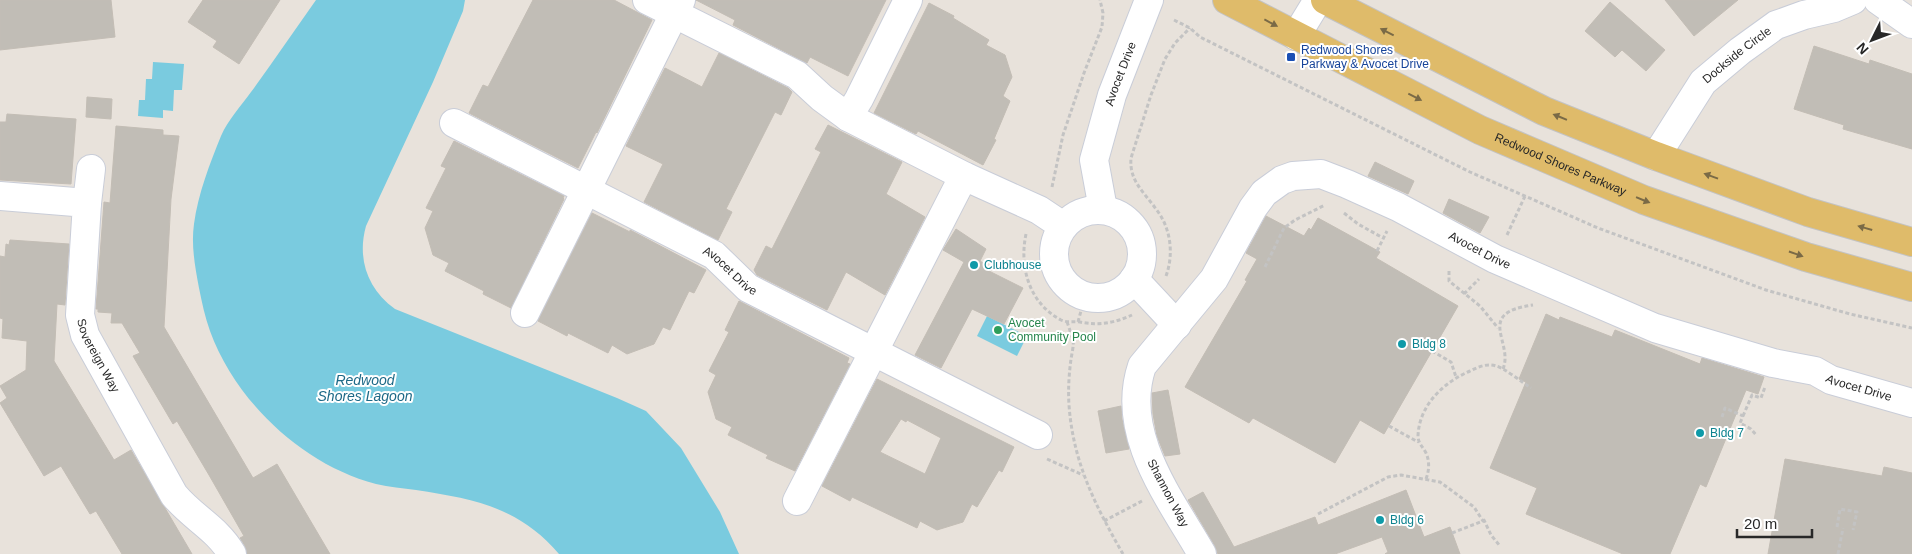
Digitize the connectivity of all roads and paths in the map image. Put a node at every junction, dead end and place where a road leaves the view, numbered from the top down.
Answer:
1 (646, 0) edge
2 (908, 0) edge
3 (1100, 0) edge
4 (1149, 0) edge
5 (1227, 0) edge
6 (1318, 0) edge
7 (1325, 0) edge
8 (1853, 0) edge
9 (1878, 0) edge
10 (678, 7) edge
11 (1174, 20) dead end
12 (1912, 24) edge
13 (1190, 28) junction
14 (1296, 36) junction
15 (848, 117) junction
16 (454, 122) dead end
17 (1656, 156) junction
18 (91, 169) dead end
19 (966, 177) junction
20 (1052, 188) dead end
21 (587, 189) junction
22 (0, 196) edge
23 (1524, 196) junction
24 (87, 203) junction
25 (1328, 205) dead end
26 (1103, 209) junction
27 (1341, 211) dead end
28 (1062, 226) junction
29 (1028, 229) dead end
30 (1383, 238) dead end
31 (1504, 241) dead end
32 (1912, 242) edge
33 (1264, 267) dead end
34 (1449, 271) dead end
35 (1484, 276) dead end
36 (1134, 279) junction
37 (1163, 283) dead end
38 (1912, 287) edge
39 (1464, 294) junction
40 (1085, 296) junction
41 (1538, 305) dead end
42 (525, 313) dead end
43 (1135, 313) dead end
44 (1067, 322) junction
45 (1078, 322) junction
46 (1177, 325) junction
47 (1499, 328) junction
48 (1912, 328) edge
49 (873, 351) junction
50 (1432, 351) dead end
51 (1773, 363) junction
52 (1503, 369) junction
53 (1456, 377) junction
54 (1531, 388) dead end
55 (1912, 403) edge
56 (1743, 416) junction
57 (1722, 417) dead end
58 (1389, 426) dead end
59 (1757, 436) dead end
60 (1419, 442) junction
61 (1039, 445) joint
62 (1083, 475) junction
63 (1426, 479) junction
64 (796, 501) dead end
65 (1144, 501) dead end
66 (1318, 514) dead end
67 (1104, 521) junction
68 (1483, 521) junction
69 (1837, 527) dead end
70 (1843, 528) dead end
71 (1853, 530) dead end
72 (1452, 533) dead end
73 (1500, 546) dead end
74 (232, 554) edge
75 (1123, 554) edge
76 (1202, 554) edge
77 (1838, 554) edge

1 - 10 street
2 - 15 street
3 - 20 path
4 - 26 street, Avocet Drive
5 -> 14 main road, Redwood Shores Parkway
6 - 14 street
17 -> 7 main road
8 - 17 street, Dockside Circle
9 - 12 street
10 - 15 street
10 - 21 street
11 - 13 path
13 - 23 path
13 - 37 path
14 -> 38 main road, Redwood Shores Parkway
15 - 19 street
16 - 21 street, Avocet Drive
32 -> 17 main road
18 - 24 street, Sovereign Way
19 - 28 street
19 - 49 street
21 - 42 street
21 - 49 street, Avocet Drive
22 - 24 street
23 - 31 path
23 - 48 path
24 - 74 street, Sovereign Way
25 - 33 path
26 - 28 street
26 - 36 street
27 - 30 path
28 - 40 street
29 - 44 path
34 - 39 path
35 - 39 path
36 - 40 street
36 - 46 street
39 - 47 path
40 - 45 path
41 - 47 path
43 - 45 path
44 - 45 path
44 - 62 path
46 - 51 street, Avocet Drive
46 - 76 street, Shannon Way
47 - 52 path
49 - 61 street, Avocet Drive
49 - 64 street
50 - 53 path
51 - 55 street, Avocet Drive
51 - 56 path
52 - 53 path
52 - 54 path
53 - 60 path
56 - 57 path
56 - 59 path
58 - 60 path
60 - 63 path
61 - 62 path
62 - 67 path
63 - 66 path
63 - 68 path
65 - 67 path
67 - 75 path
68 - 72 path
68 - 73 path
69 - 71 path
70 - 77 path

